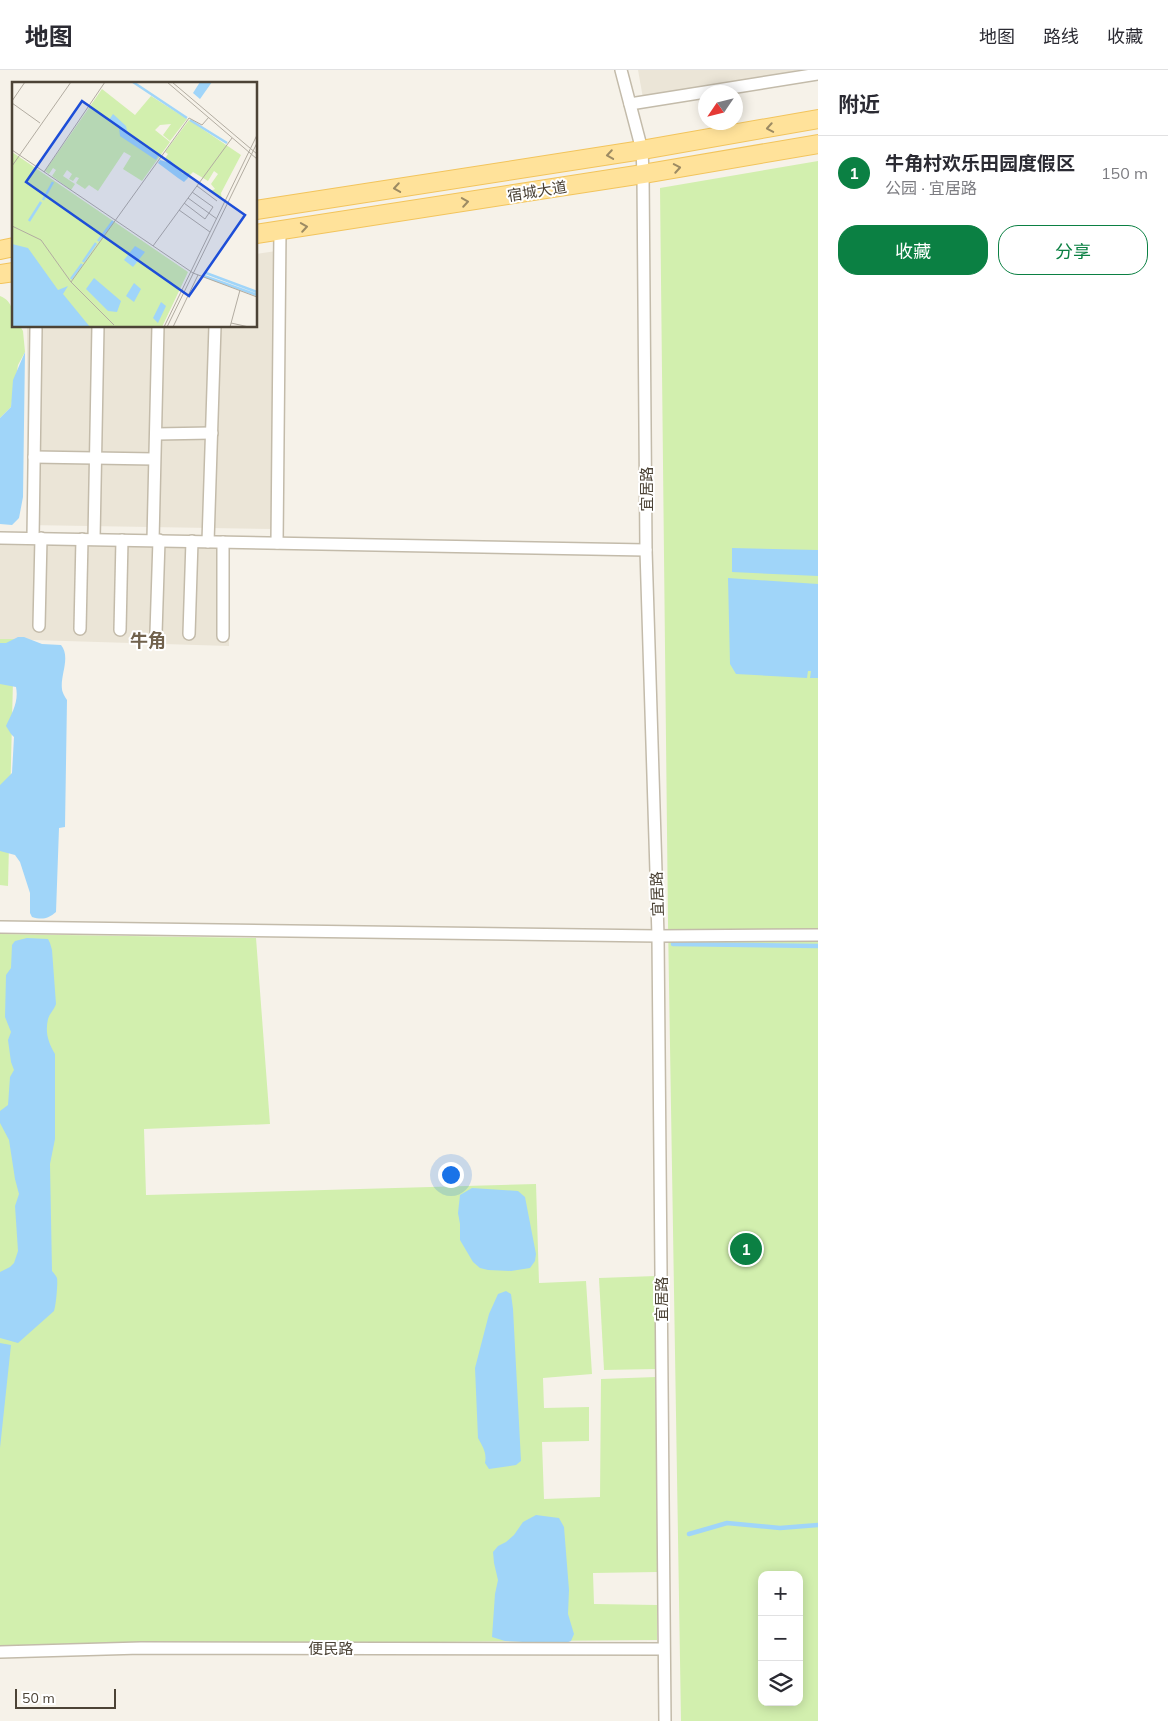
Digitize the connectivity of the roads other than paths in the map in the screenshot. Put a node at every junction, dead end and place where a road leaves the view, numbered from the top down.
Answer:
1 (622, 70) edge
2 (818, 74) edge
3 (630, 104) junction
4 (818, 119) edge
5 (818, 144) edge
6 (642, 150) junction
7 (643, 174) junction
8 (258, 210) edge
9 (280, 230) junction
10 (258, 234) edge
11 (98, 328) edge
12 (158, 328) edge
13 (215, 328) edge
14 (36, 329) dead end
15 (212, 433) junction
16 (156, 434) junction
17 (34, 457) junction
18 (95, 458) junction
19 (154, 459) junction
20 (0, 538) edge
21 (37, 538) junction
22 (88, 539) junction
23 (122, 540) junction
24 (156, 540) junction
25 (192, 541) junction
26 (208, 542) junction
27 (223, 542) junction
28 (278, 543) junction
29 (646, 550) junction
30 (39, 626) dead end
31 (80, 629) dead end
32 (120, 630) dead end
33 (156, 633) dead end
34 (189, 634) dead end
35 (223, 636) dead end
36 (0, 927) edge
37 (818, 935) edge
38 (658, 936) junction
39 (663, 1649) junction
40 (0, 1652) edge
41 (664, 1721) edge

1 - 3 street, 宜居路
2 - 3 street
3 - 6 street, 宜居路
4 -> 6 main road, 宿城大道
7 -> 5 main road, 宿城大道
6 - 7 street, 宜居路
6 -> 8 main road, 宿城大道
9 -> 7 main road, 宿城大道
7 - 29 street, 宜居路
9 - 10 main road, 宿城大道
9 - 28 street
11 - 18 street
12 - 16 street
13 - 15 street
14 - 17 street
15 - 16 street
15 - 26 street
16 - 19 street
17 - 18 street
17 - 21 street
18 - 19 street
18 - 22 street
19 - 24 street
20 - 21 street
21 - 22 street
21 - 30 street
22 - 23 street
22 - 31 street
23 - 24 street
23 - 32 street
24 - 25 street
24 - 33 street
25 - 26 street
25 - 34 street
26 - 27 street
27 - 28 street
27 - 35 street
28 - 29 street
29 - 38 street, 宜居路
36 - 38 street
37 - 38 street
38 - 39 street, 宜居路
39 - 40 street, 便民路
39 - 41 street, 宜居路

